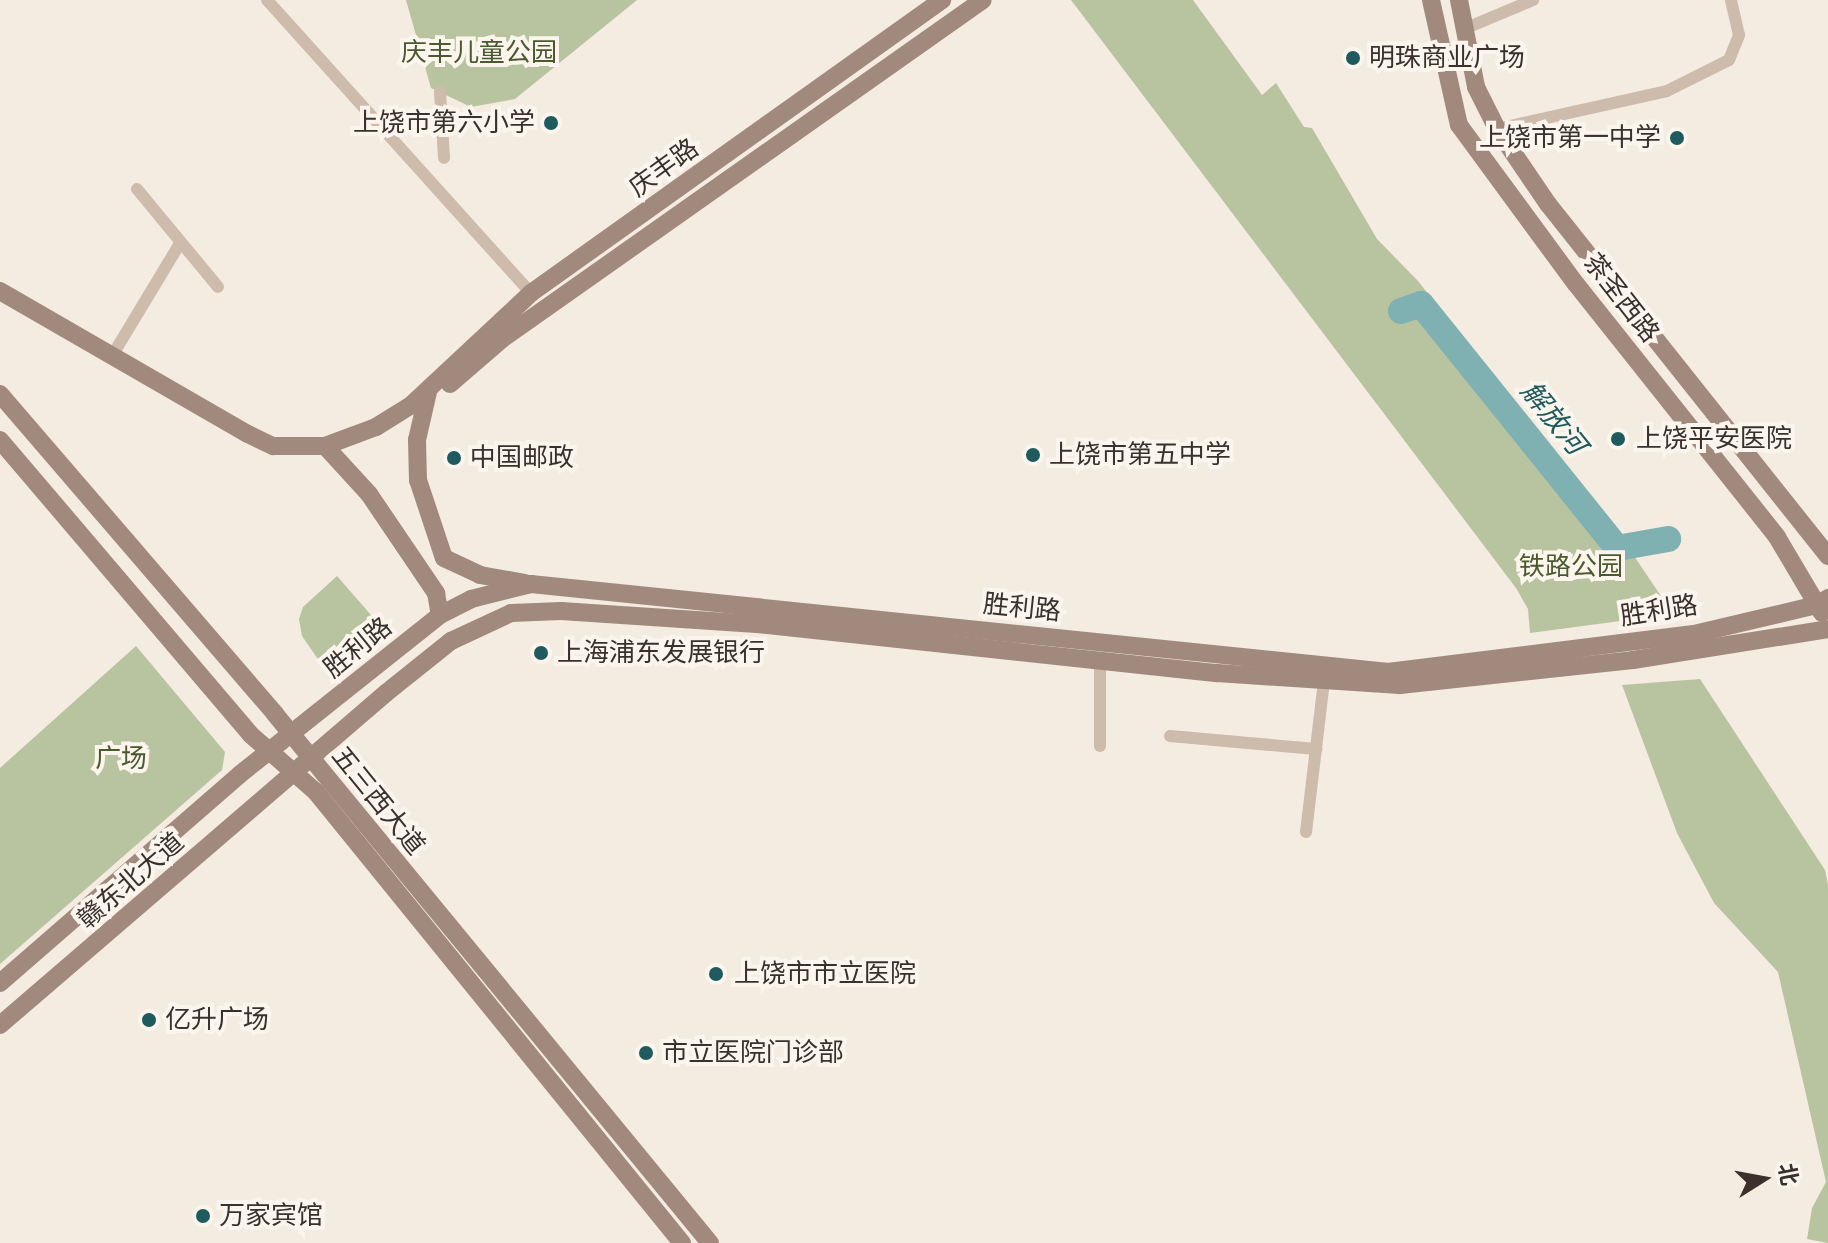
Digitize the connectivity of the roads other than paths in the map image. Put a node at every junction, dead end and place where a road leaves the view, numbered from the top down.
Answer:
1 (267, 0) edge
2 (942, 0) edge
3 (983, 0) edge
4 (1431, 0) edge
5 (1459, 0) edge
6 (1533, 0) edge
7 (1731, 0) edge
8 (1464, 29) junction
9 (440, 92) dead end
10 (1497, 129) junction
11 (444, 158) dead end
12 (137, 189) dead end
13 (179, 245) junction
14 (218, 287) dead end
15 (0, 291) edge
16 (531, 293) junction
17 (112, 356) junction
18 (0, 394) edge
19 (427, 397) junction
20 (0, 440) edge
21 (325, 446) junction
22 (1828, 556) edge
23 (531, 584) junction
24 (1822, 602) edge
25 (440, 615) junction
26 (1828, 622) edge
27 (1828, 629) edge
28 (1100, 660) junction
29 (1324, 681) junction
30 (291, 734) junction
31 (1170, 736) dead end
32 (1100, 746) dead end
33 (1316, 749) junction
34 (270, 751) junction
35 (310, 758) junction
36 (293, 773) junction
37 (1306, 832) dead end
38 (0, 983) edge
39 (0, 1025) edge
40 (682, 1243) edge
41 (710, 1243) edge

1 - 16 street
2 - 16 main road, 庆丰路
3 - 19 main road
4 - 24 main road, 茶圣西路
5 - 8 main road, 茶圣西路
6 - 8 street
7 - 10 street
8 - 10 main road, 茶圣西路
9 - 11 street
10 - 22 main road, 茶圣西路
12 - 13 street
13 - 14 street
13 - 17 street
15 - 17 main road
16 - 19 main road, 庆丰路
17 - 21 main road
18 - 30 main road, 五三西大道
19 - 21 main road
19 - 23 main road
20 - 34 main road, 五三西大道
21 - 25 main road
23 - 24 main road, 胜利路
23 - 25 main road, 胜利路
24 - 26 main road, 茶圣西路
25 - 30 main road, 胜利路
27 - 29 main road, 胜利路
28 - 29 main road, 胜利路
28 - 32 street
28 - 35 main road, 胜利路
29 - 33 street
30 - 34 main road, 胜利路
30 - 35 main road, 五三西大道
31 - 33 street
33 - 37 street
34 - 36 main road, 五三西大道
34 - 38 main road, 胜利路
35 - 36 main road, 胜利路
35 - 41 main road, 五三西大道
36 - 39 main road, 赣东北大道
36 - 40 main road, 五三西大道

